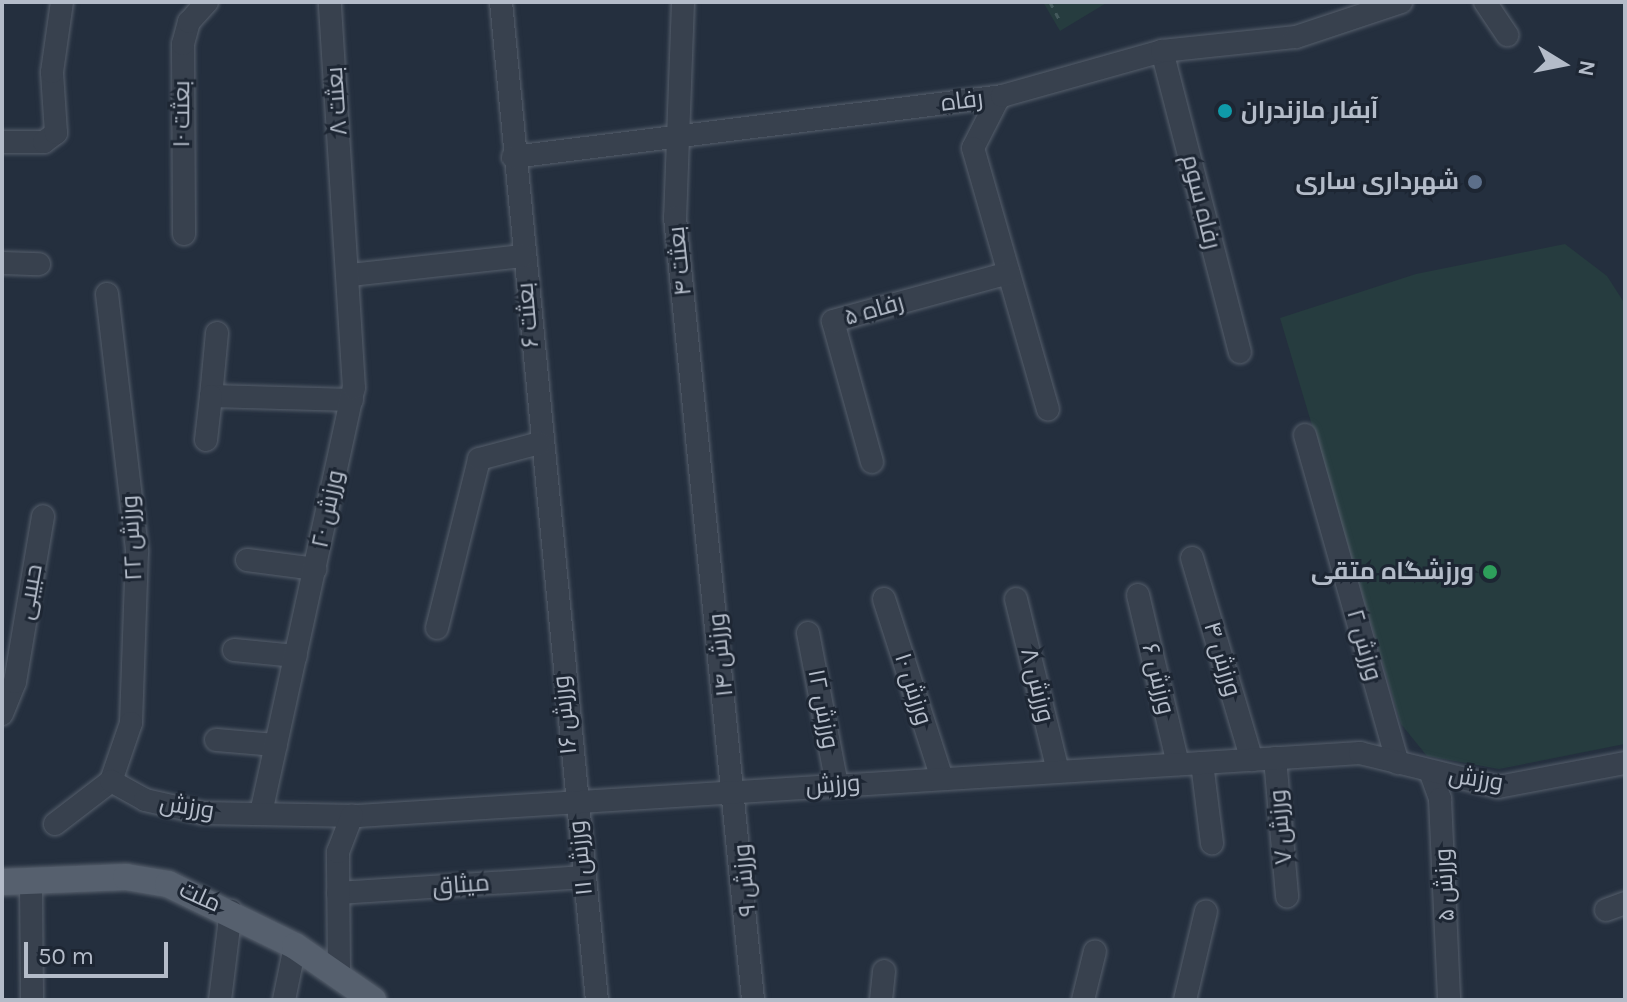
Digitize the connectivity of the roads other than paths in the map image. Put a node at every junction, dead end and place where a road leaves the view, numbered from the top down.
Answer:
1 (62, 2) edge
2 (207, 2) edge
3 (330, 2) edge
4 (501, 2) edge
5 (683, 2) edge
6 (1401, 2) edge
7 (1485, 2) edge
8 (1507, 35) dead end
9 (1162, 51) junction
10 (999, 97) junction
11 (674, 137) junction
12 (2, 142) edge
13 (513, 157) junction
14 (345, 200) joint
15 (184, 234) dead end
16 (523, 256) junction
17 (2, 263) edge
18 (39, 264) dead end
19 (1009, 273) junction
20 (350, 275) junction
21 (107, 294) dead end
22 (217, 333) dead end
23 (1240, 352) dead end
24 (211, 396) junction
25 (352, 400) junction
26 (1048, 409) dead end
27 (1305, 435) dead end
28 (206, 440) dead end
29 (540, 443) junction
30 (872, 462) dead end
31 (43, 516) dead end
32 (707, 518) joint
33 (1192, 558) dead end
34 (247, 560) dead end
35 (315, 569) junction
36 (1138, 595) dead end
37 (884, 599) dead end
38 (1016, 599) dead end
39 (437, 628) dead end
40 (556, 628) joint
41 (808, 633) dead end
42 (234, 650) dead end
43 (296, 656) junction
44 (8, 681) edge
45 (2, 714) edge
46 (216, 740) dead end
47 (276, 745) junction
48 (1275, 758) junction
49 (1252, 760) junction
50 (1202, 763) junction
51 (1398, 763) junction
52 (1625, 763) edge
53 (1178, 764) junction
54 (1058, 771) junction
55 (1430, 771) junction
56 (942, 779) junction
57 (111, 781) junction
58 (837, 785) junction
59 (737, 791) junction
60 (575, 801) junction
61 (261, 813) junction
62 (352, 816) junction
63 (55, 824) dead end
64 (1212, 843) dead end
65 (584, 877) junction
66 (2, 882) edge
67 (31, 883) junction
68 (338, 893) junction
69 (1287, 896) dead end
70 (231, 911) junction
71 (1206, 911) dead end
72 (295, 946) junction
73 (1095, 951) dead end
74 (884, 971) dead end
75 (339, 974) junction
76 (32, 1000) edge
77 (220, 1000) edge
78 (284, 1000) edge
79 (373, 1000) edge
80 (597, 1000) edge
81 (753, 1000) edge
82 (881, 1000) edge
83 (1083, 1000) edge
84 (1185, 1000) edge
85 (1449, 1000) edge

1 - 12 street
2 - 15 street, بعثت ۱۰
3 - 14 street, بعثت ٨
4 - 13 street, بعثت ۶
5 - 11 street, بعثت ۴
6 - 9 street, رفاه
7 - 8 street
9 - 10 street, رفاه
9 - 23 street, رفاه سوم
10 - 11 street, رفاه
10 - 19 street
11 - 13 street, رفاه
11 - 32 street, بعثت ۴
13 - 16 street, بعثت ۶
14 - 20 street, ورزش ۲۰
16 - 20 street
16 - 29 street, بعثت ۶
17 - 18 street
19 - 26 street
19 - 30 street, رفاه ۵
20 - 25 street, ورزش ۲۰
21 - 57 street, ورزش ۲۲
22 - 24 street
24 - 25 street
24 - 28 street
25 - 35 street, ورزش ۲۰
27 - 51 street, ورزش ۲
29 - 39 street
29 - 40 street, بعثت ۶
31 - 44 street, حبیبی
32 - 59 street, ورزش ۱۴
33 - 49 street, ورزش ۴
34 - 35 street
35 - 43 street, ورزش ۲۰
36 - 53 street, ورزش ۶
37 - 56 street, ورزش ۱۰
38 - 54 street, ورزش ۸
40 - 60 street, ورزش ۱۶
41 - 58 street, ورزش ۱۲
42 - 43 street
43 - 47 street, ورزش ۲۰
44 - 45 street, حبیبی
46 - 47 street
47 - 61 street, ورزش ۲۰
48 - 49 street, ورزش
48 - 51 street, ورزش
48 - 69 street, ورزش ۷
49 - 50 street, ورزش
50 - 53 street, ورزش
50 - 64 street
51 - 55 street, ورزش
52 - 55 street, ورزش
53 - 54 street, ورزش
54 - 56 street, ورزش
55 - 85 street, ورزش ۵
56 - 58 street, ورزش
57 - 61 street, ورزش
57 - 63 street
58 - 59 street, ورزش
59 - 60 street, ورزش
59 - 81 street, ورزش ۹
60 - 62 street, ورزش
60 - 65 street, ورزش ۱۱
61 - 62 street, ورزش
62 - 68 street
65 - 68 street, میثاق
65 - 80 street, ورزش ۱۱
66 - 67 main road, ملت
67 - 70 main road, ملت
67 - 76 street
68 - 75 street
70 - 72 main road, ملت
70 - 77 street
71 - 84 street
72 - 75 main road, ملت
72 - 78 street
73 - 83 street
74 - 82 street
75 - 79 main road, ملت

